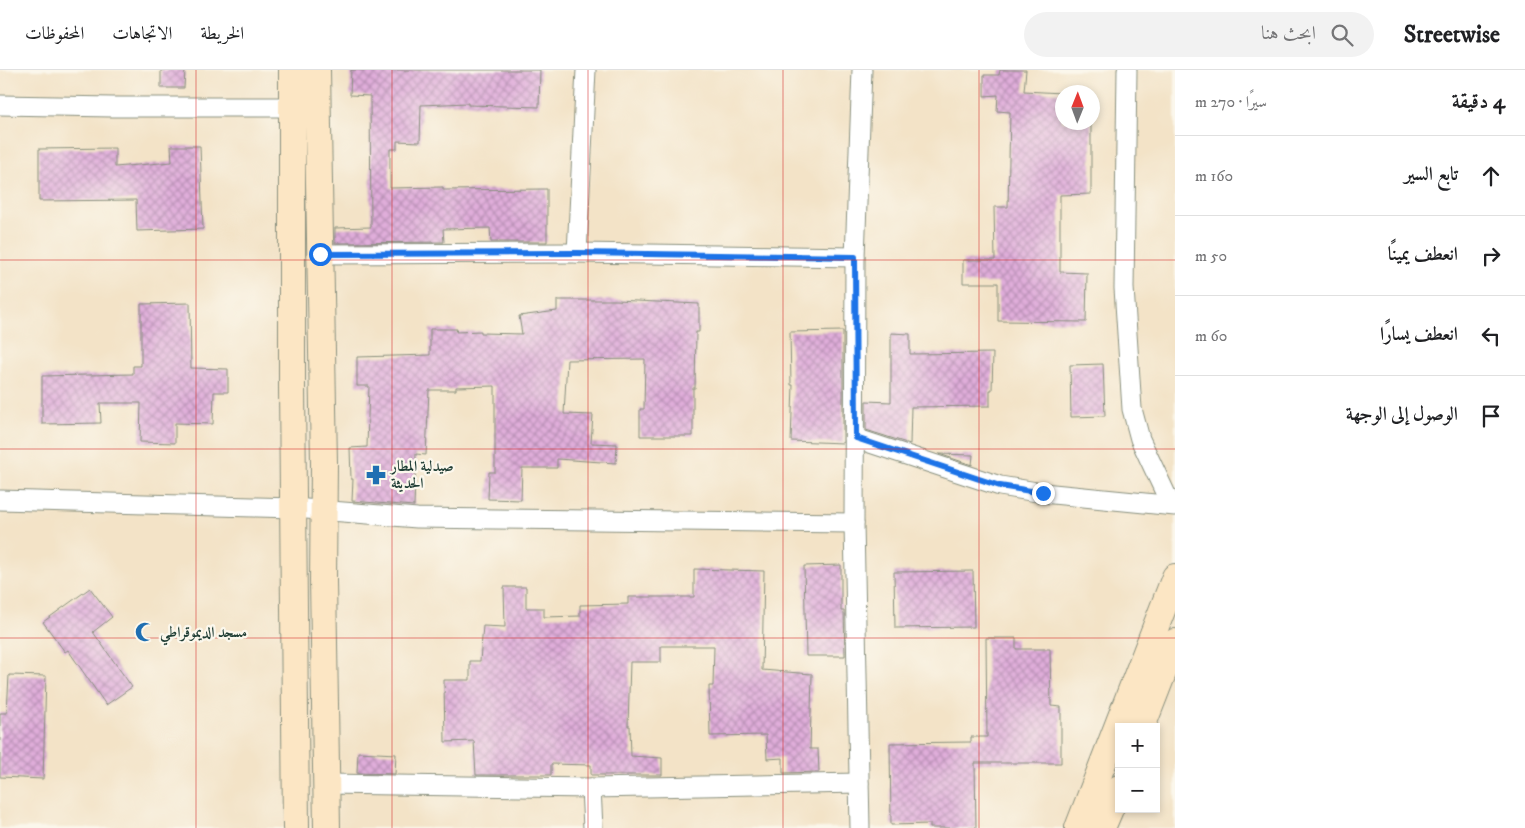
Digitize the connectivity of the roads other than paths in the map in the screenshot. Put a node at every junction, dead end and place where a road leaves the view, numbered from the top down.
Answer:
1 (292, 70) edge
2 (317, 70) edge
3 (586, 70) edge
4 (862, 70) edge
5 (1127, 70) edge
6 (0, 105) edge
7 (294, 107) junction
8 (577, 253) junction
9 (320, 254) junction
10 (855, 257) junction
11 (856, 438) junction
12 (0, 500) edge
13 (1173, 506) edge
14 (294, 508) junction
15 (324, 511) junction
16 (854, 523) junction
17 (1175, 577) edge
18 (1175, 642) edge
19 (1144, 723) edge
20 (859, 783) junction
21 (326, 784) junction
22 (591, 788) junction
23 (1115, 797) edge
24 (296, 828) edge
25 (327, 828) edge
26 (593, 828) edge
27 (860, 828) edge
28 (1078, 828) edge
29 (1102, 828) edge

1 - 7 main road
2 - 9 main road
3 - 8 street
4 - 10 street
5 - 13 street
6 - 7 street
7 - 14 main road
8 - 9 street
8 - 10 street
9 - 15 main road
10 - 11 street
11 - 13 street
11 - 16 street
12 - 14 street
14 - 15 street
14 - 24 main road
15 - 16 street
15 - 21 main road
16 - 20 street
17 - 28 main road
18 - 19 main road
20 - 22 street
20 - 27 street
21 - 22 street
21 - 25 main road
22 - 26 street
23 - 29 main road

